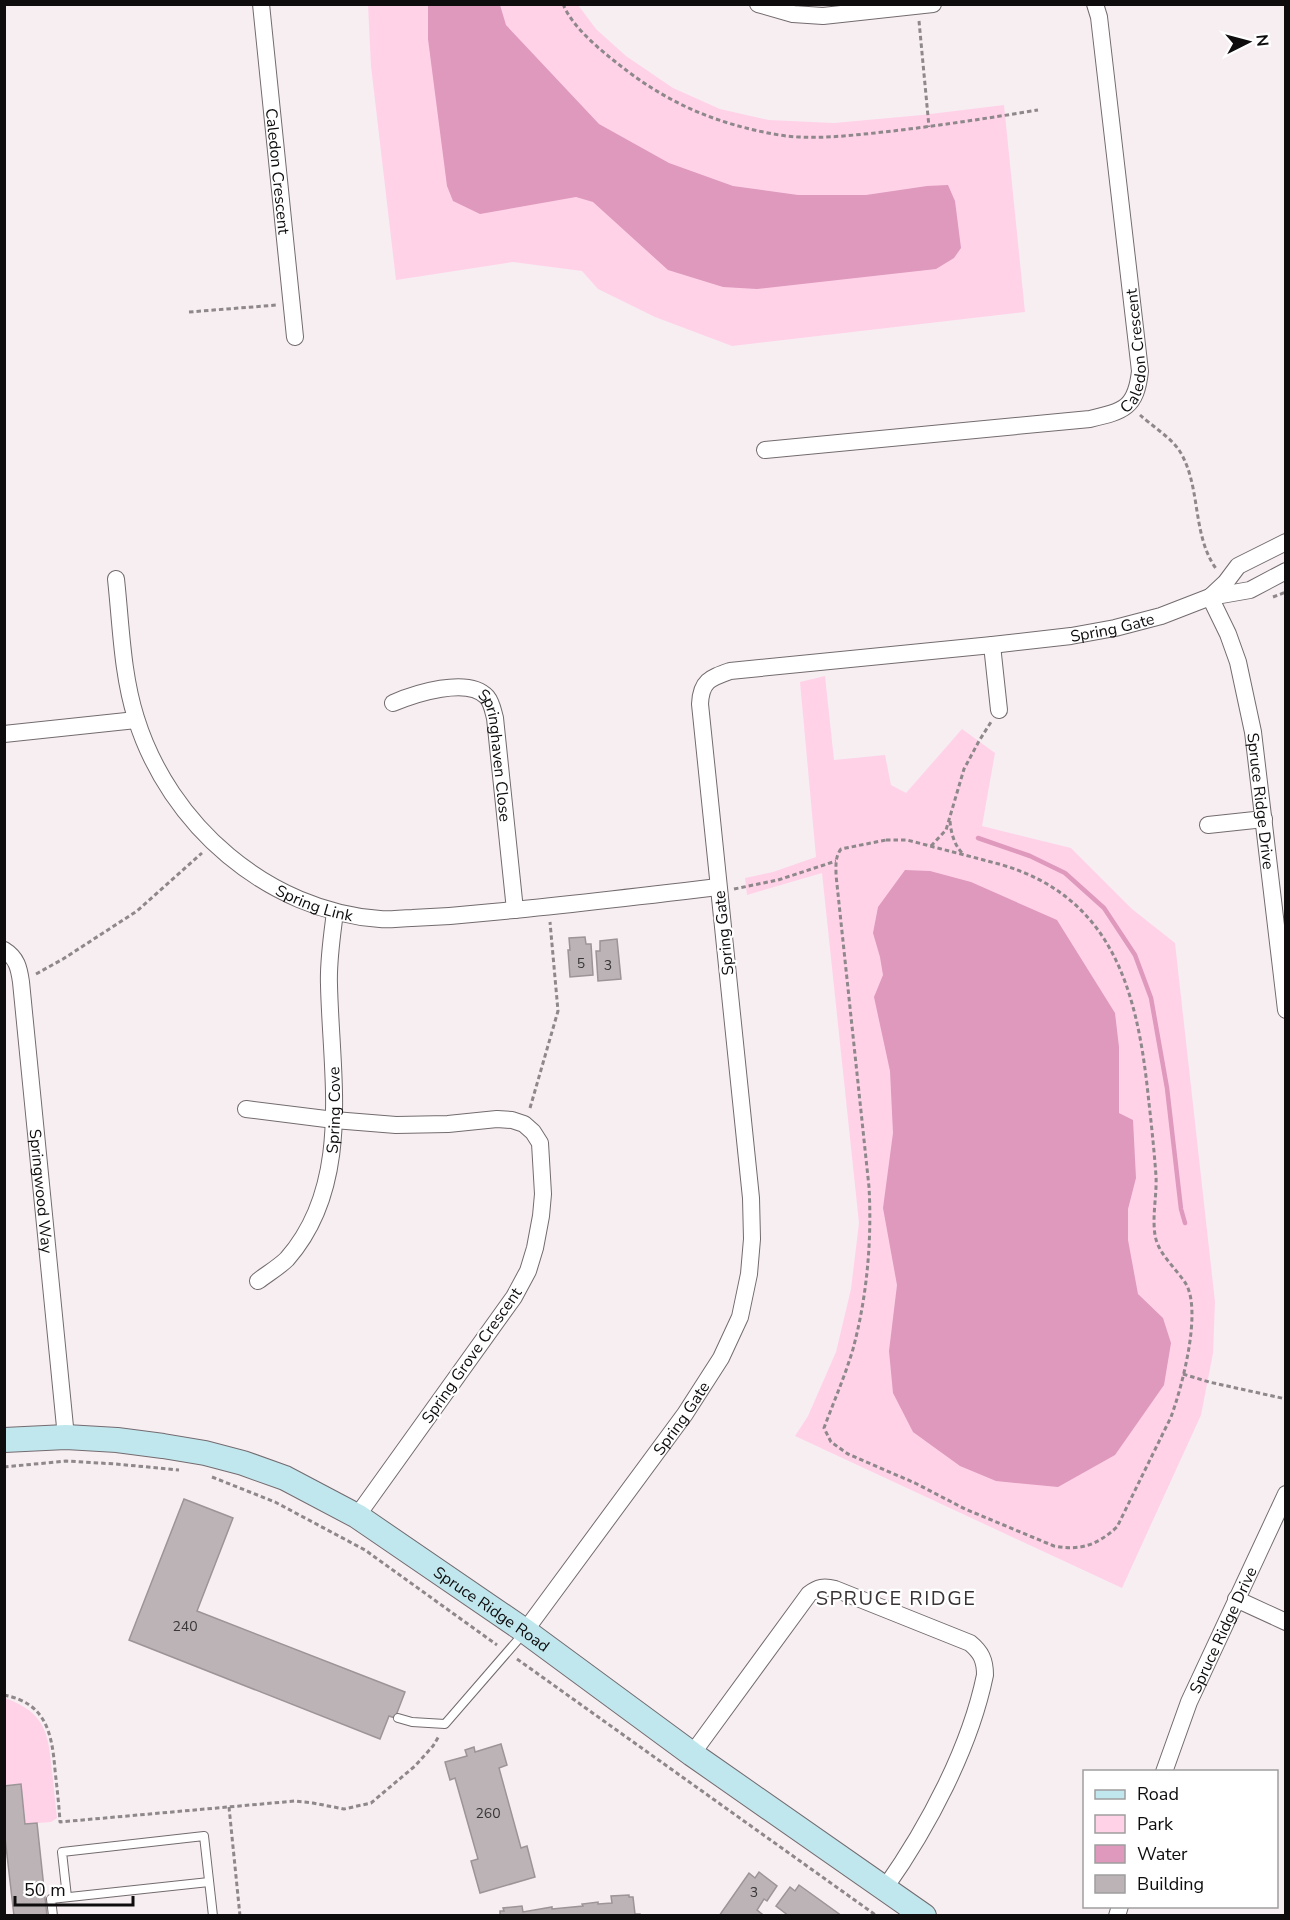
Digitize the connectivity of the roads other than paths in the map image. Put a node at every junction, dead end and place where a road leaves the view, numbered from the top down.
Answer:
1 (261, 4) edge
2 (758, 4) edge
3 (1095, 4) edge
4 (925, 5) edge
5 (295, 337) dead end
6 (765, 450) dead end
7 (1286, 542) edge
8 (1286, 571) edge
9 (116, 579) dead end
10 (1210, 597) junction
11 (992, 645) junction
12 (393, 703) dead end
13 (999, 710) road end
14 (136, 720) junction
15 (4, 734) edge
16 (1264, 819) junction
17 (1208, 825) dead end
18 (718, 887) junction
19 (515, 910) junction
20 (335, 912) junction
21 (4, 950) edge
22 (1286, 1010) edge
23 (246, 1109) dead end
24 (334, 1120) junction
25 (258, 1281) dead end
26 (66, 1437) junction
27 (4, 1440) edge
28 (1286, 1494) edge
29 (357, 1516) junction
30 (1236, 1599) junction
31 (1286, 1622) edge
32 (525, 1631) junction
33 (398, 1718) dead end
34 (692, 1754) junction
35 (1166, 1770) edge
36 (209, 1882) junction
37 (885, 1888) junction
38 (67, 1897) junction
39 (53, 1916) edge
40 (213, 1916) edge
41 (924, 1916) edge

1 - 5 street, Caledon Crescent
2 - 4 street
3 - 6 street, Caledon Crescent
7 - 10 street, Spring Gate
8 - 10 street, Spring Gate
9 - 14 street, Spring Link
10 - 11 street, Spring Gate
10 - 16 street, Spruce Ridge Drive
11 - 13 street
11 - 18 street, Spring Gate
12 - 19 street, Springhaven Close
14 - 15 street
14 - 20 street, Spring Link
16 - 17 street
16 - 22 street, Spruce Ridge Drive
18 - 19 street, Spring Link
18 - 32 street, Spring Gate
19 - 20 street, Spring Link
20 - 24 street, Spring Cove
21 - 26 street, Springwood Way
23 - 24 street
24 - 25 street, Spring Cove
24 - 29 street, Spring Grove Crescent
26 - 27 street, Spruce Ridge Road
26 - 29 street, Spruce Ridge Road
28 - 30 street, Spruce Ridge Drive
29 - 32 street, Spruce Ridge Road
30 - 31 street
30 - 35 street, Spruce Ridge Drive
32 - 33 lane
32 - 34 street, Spruce Ridge Road
34 - 37 street, Spruce Ridge Road
34 - 37 street
36 - 38 lane
36 - 38 lane
36 - 40 lane
37 - 41 street, Spruce Ridge Road
38 - 39 lane

